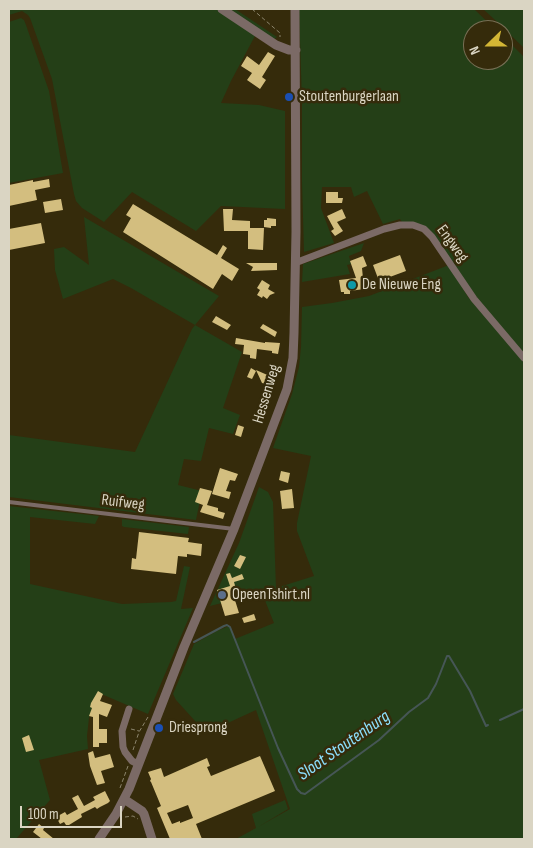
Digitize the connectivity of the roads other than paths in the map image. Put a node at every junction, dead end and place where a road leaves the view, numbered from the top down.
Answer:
1 (222, 9) edge
2 (295, 9) edge
3 (296, 50) junction
4 (295, 263) junction
5 (524, 358) edge
6 (9, 502) edge
7 (234, 530) junction
8 (129, 709) dead end
9 (134, 762) junction
10 (121, 795) junction
11 (99, 839) edge
12 (152, 839) edge

1 - 3 street
2 - 3 street, Hessenweg
3 - 4 street, Hessenweg
4 - 5 street, Engweg
4 - 7 street, Hessenweg
6 - 7 lane, Ruifweg
7 - 9 street, Hessenweg
8 - 9 street
9 - 10 street, Hessenweg
10 - 11 street, Hessenweg
10 - 12 street

